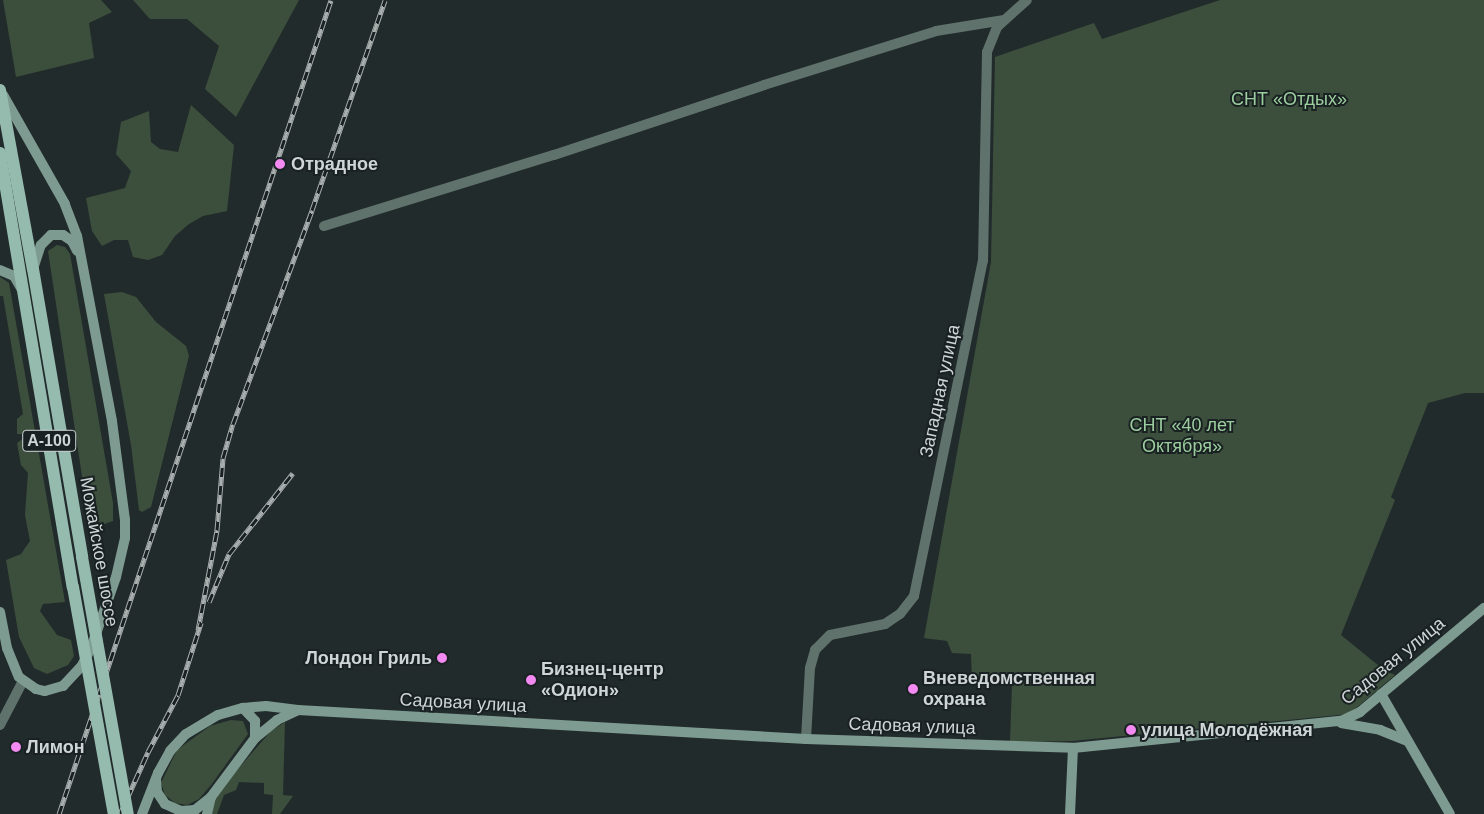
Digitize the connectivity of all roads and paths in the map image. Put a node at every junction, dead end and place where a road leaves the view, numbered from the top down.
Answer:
1 (1027, 0) edge
2 (1005, 20) junction
3 (0, 89) edge
4 (0, 153) edge
5 (324, 226) dead end
6 (82, 263) junction
7 (33, 268) junction
8 (0, 270) edge
9 (24, 295) junction
10 (1484, 608) edge
11 (0, 612) edge
12 (23, 680) junction
13 (1381, 694) junction
14 (243, 708) junction
15 (298, 710) junction
16 (1333, 722) junction
17 (0, 725) edge
18 (255, 738) junction
19 (806, 739) junction
20 (1407, 741) junction
21 (1074, 748) junction
22 (158, 773) junction
23 (211, 797) junction
24 (181, 813) edge
25 (114, 814) edge
26 (128, 814) edge
27 (142, 814) edge
28 (208, 814) edge
29 (1070, 814) edge
30 (1450, 814) edge

1 - 2 street, Западная улица
2 - 5 street
2 - 19 street, Западная улица
3 - 6 street
3 - 7 main road, Можайское шоссе / А-100
4 - 9 main road, Можайское шоссе / А-100
6 - 7 street
6 - 12 street
7 - 26 main road, Можайское шоссе / А-100, bridge
8 - 9 street
9 - 25 main road, Можайское шоссе / А-100, bridge
10 - 13 street, Садовая улица
11 - 12 street
12 - 17 street
13 - 16 street, Садовая улица
13 - 20 street
14 - 15 street, Садовая улица
14 - 18 street
14 - 22 street, Садовая улица
15 - 18 street
15 - 19 street, Садовая улица
16 - 20 street
16 - 21 street, Садовая улица
18 - 23 street
19 - 21 street, Садовая улица
20 - 30 street
21 - 29 street
22 - 24 street
22 - 27 street, Садовая улица
23 - 24 street
23 - 28 street

